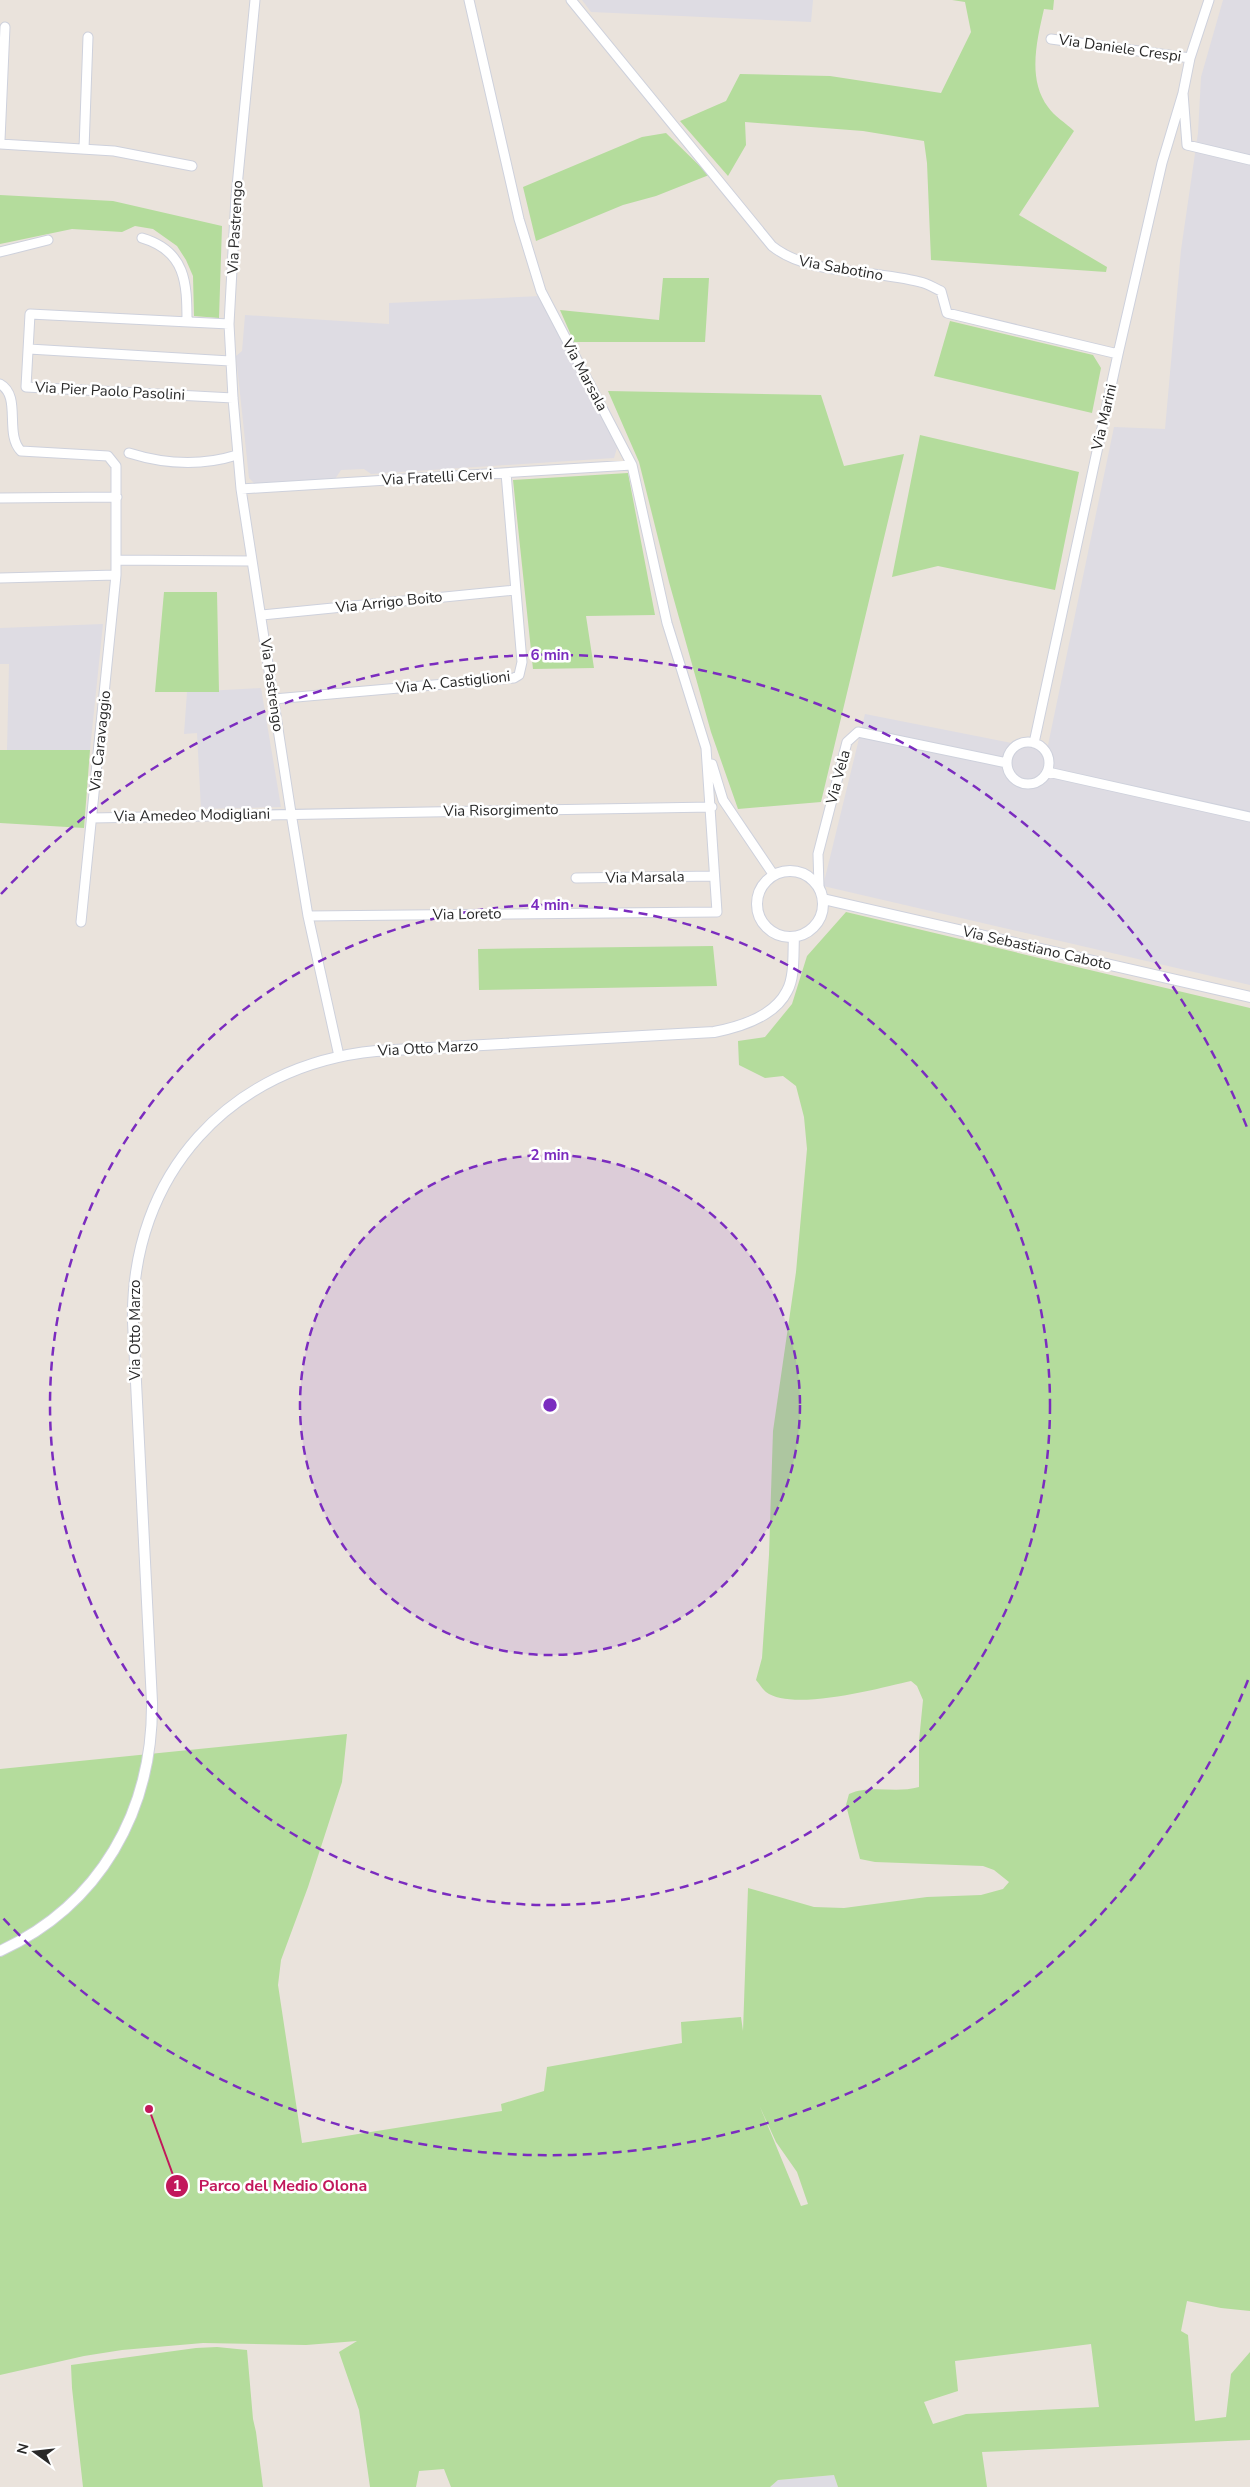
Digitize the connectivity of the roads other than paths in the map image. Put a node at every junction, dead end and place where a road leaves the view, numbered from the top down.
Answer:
1 (255, 0) edge
2 (469, 0) edge
3 (572, 0) edge
4 (1209, 0) edge
5 (5, 27) dead end
6 (88, 37) dead end
7 (1051, 39) dead end
8 (1190, 58) junction
9 (1183, 93) junction
10 (0, 140) edge
11 (0, 144) edge
12 (84, 149) junction
13 (1250, 160) edge
14 (192, 166) dead end
15 (142, 238) dead end
16 (48, 240) dead end
17 (0, 252) edge
18 (187, 322) junction
19 (229, 324) junction
20 (29, 349) junction
21 (1118, 354) junction
22 (230, 361) junction
23 (0, 384) edge
24 (232, 398) junction
25 (129, 453) dead end
26 (237, 455) junction
27 (632, 465) junction
28 (506, 473) junction
29 (241, 488) junction
30 (116, 496) junction
31 (0, 498) edge
32 (116, 560) junction
33 (252, 561) junction
34 (116, 575) junction
35 (0, 578) edge
36 (515, 590) junction
37 (262, 615) junction
38 (274, 699) junction
39 (1034, 743) junction
40 (706, 748) junction
41 (1007, 763) junction
42 (1048, 772) junction
43 (712, 807) junction
44 (291, 813) junction
45 (1250, 817) edge
46 (92, 818) junction
47 (773, 874) junction
48 (714, 876) junction
49 (576, 878) dead end
50 (819, 887) junction
51 (823, 899) junction
52 (717, 912) joint
53 (308, 916) junction
54 (81, 922) dead end
55 (794, 937) junction
56 (1250, 997) edge
57 (339, 1056) junction
58 (0, 1951) edge

1 - 19 street, Via Pastrengo
2 - 27 street, Via Marsala
3 - 21 street, Via Sabotino
4 - 8 street
5 - 10 street
6 - 12 street
7 - 8 street, Via Daniele Crespi
8 - 9 street
9 - 13 street
9 - 21 street, Via Marini
11 - 12 street
12 - 14 street
15 - 18 street
16 - 17 street
18 - 19 street, Via Pier Paolo Pasolini
18 - 20 street, Via Pier Paolo Pasolini
19 - 22 street, Via Pastrengo
20 - 22 street
20 - 24 street, Via Pier Paolo Pasolini
21 - 39 street, Via Marini
22 - 24 street, Via Pastrengo
23 - 30 street, Via Caravaggio
24 - 26 street, Via Pastrengo
25 - 26 street
26 - 29 street, Via Pastrengo
27 - 28 street, Via Fratelli Cervi
27 - 40 street, Via Marsala
28 - 29 street, Via Fratelli Cervi
28 - 36 street, Via A. Castiglioni
29 - 33 street, Via Pastrengo
30 - 31 street
30 - 32 street, Via Caravaggio
32 - 33 street
32 - 34 street, Via Caravaggio
33 - 37 street, Via Pastrengo
34 - 35 street
34 - 46 street, Via Caravaggio
36 - 37 street, Via Arrigo Boito
36 - 38 street, Via A. Castiglioni
37 - 38 street, Via Pastrengo
38 - 44 street, Via Pastrengo
39 - 41 street
39 - 42 street
40 - 43 street, Via Marsala
40 - 47 street, Via Marsala
41 - 42 street
41 - 50 street, Via Vela
42 - 45 street
43 - 44 street, Via Risorgimento
43 - 48 street, Via Marsala
44 - 46 street, Via Amedeo Modigliani
44 - 53 street, Via Pastrengo
46 - 54 street, Via Caravaggio
47 - 50 street
47 - 55 street
48 - 49 street, Via Marsala
48 - 52 street, Via Marsala
50 - 51 street
51 - 55 street
51 - 56 street, Via Sebastiano Caboto
52 - 53 street, Via Loreto
53 - 57 street, Via Pastrengo
55 - 57 street, Via Otto Marzo
57 - 58 street, Via Otto Marzo

